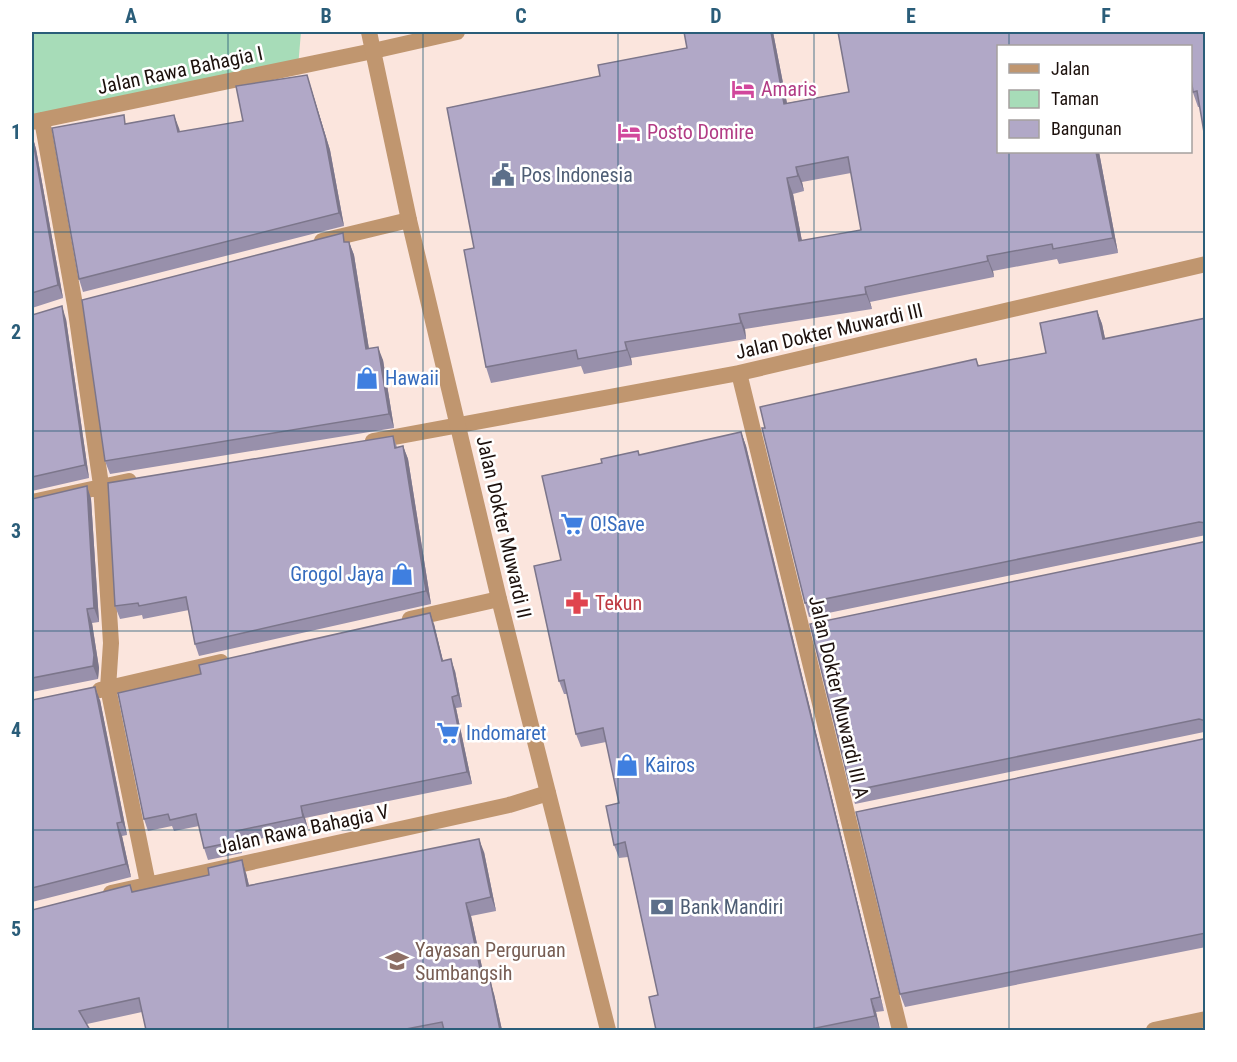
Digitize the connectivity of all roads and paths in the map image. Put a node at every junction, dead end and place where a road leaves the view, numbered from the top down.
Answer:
1 (369, 32) edge
2 (457, 32) edge
3 (373, 51) junction
4 (37, 121) edge
5 (409, 220) junction
6 (301, 247) edge
7 (1206, 264) edge
8 (739, 373) junction
9 (459, 427) junction
10 (359, 444) edge
11 (148, 478) edge
12 (101, 485) junction
13 (32, 502) edge
14 (499, 598) junction
15 (395, 622) edge
16 (234, 659) edge
17 (108, 688) junction
18 (86, 693) edge
19 (548, 793) junction
20 (869, 813) edge
21 (846, 817) junction
22 (148, 884) junction
23 (90, 898) edge
24 (1206, 1018) edge
25 (608, 1030) edge
26 (900, 1030) edge
27 (1154, 1030) edge

1 - 3 street, Jalan Dokter Muwardi II
2 - 3 street, Jalan Rawa Bahagia I
3 - 4 street, Jalan Rawa Bahagia I
3 - 5 street, Jalan Dokter Muwardi II
4 - 12 street
5 - 6 street
5 - 9 street, Jalan Dokter Muwardi II
7 - 8 street, Jalan Dokter Muwardi III
8 - 9 street, Jalan Dokter Muwardi III
8 - 21 street, Jalan Dokter Muwardi III A
9 - 10 street, Jalan Dokter Muwardi III
9 - 14 street, Jalan Dokter Muwardi II
11 - 12 street
12 - 13 street
12 - 17 street
14 - 15 street
14 - 19 street, Jalan Dokter Muwardi II
16 - 17 street
17 - 18 street
17 - 22 street
19 - 22 street, Jalan Rawa Bahagia V
19 - 25 street, Jalan Dokter Muwardi II
20 - 21 street
21 - 26 street, Jalan Dokter Muwardi III A
22 - 23 street, Jalan Rawa Bahagia V
24 - 27 street

